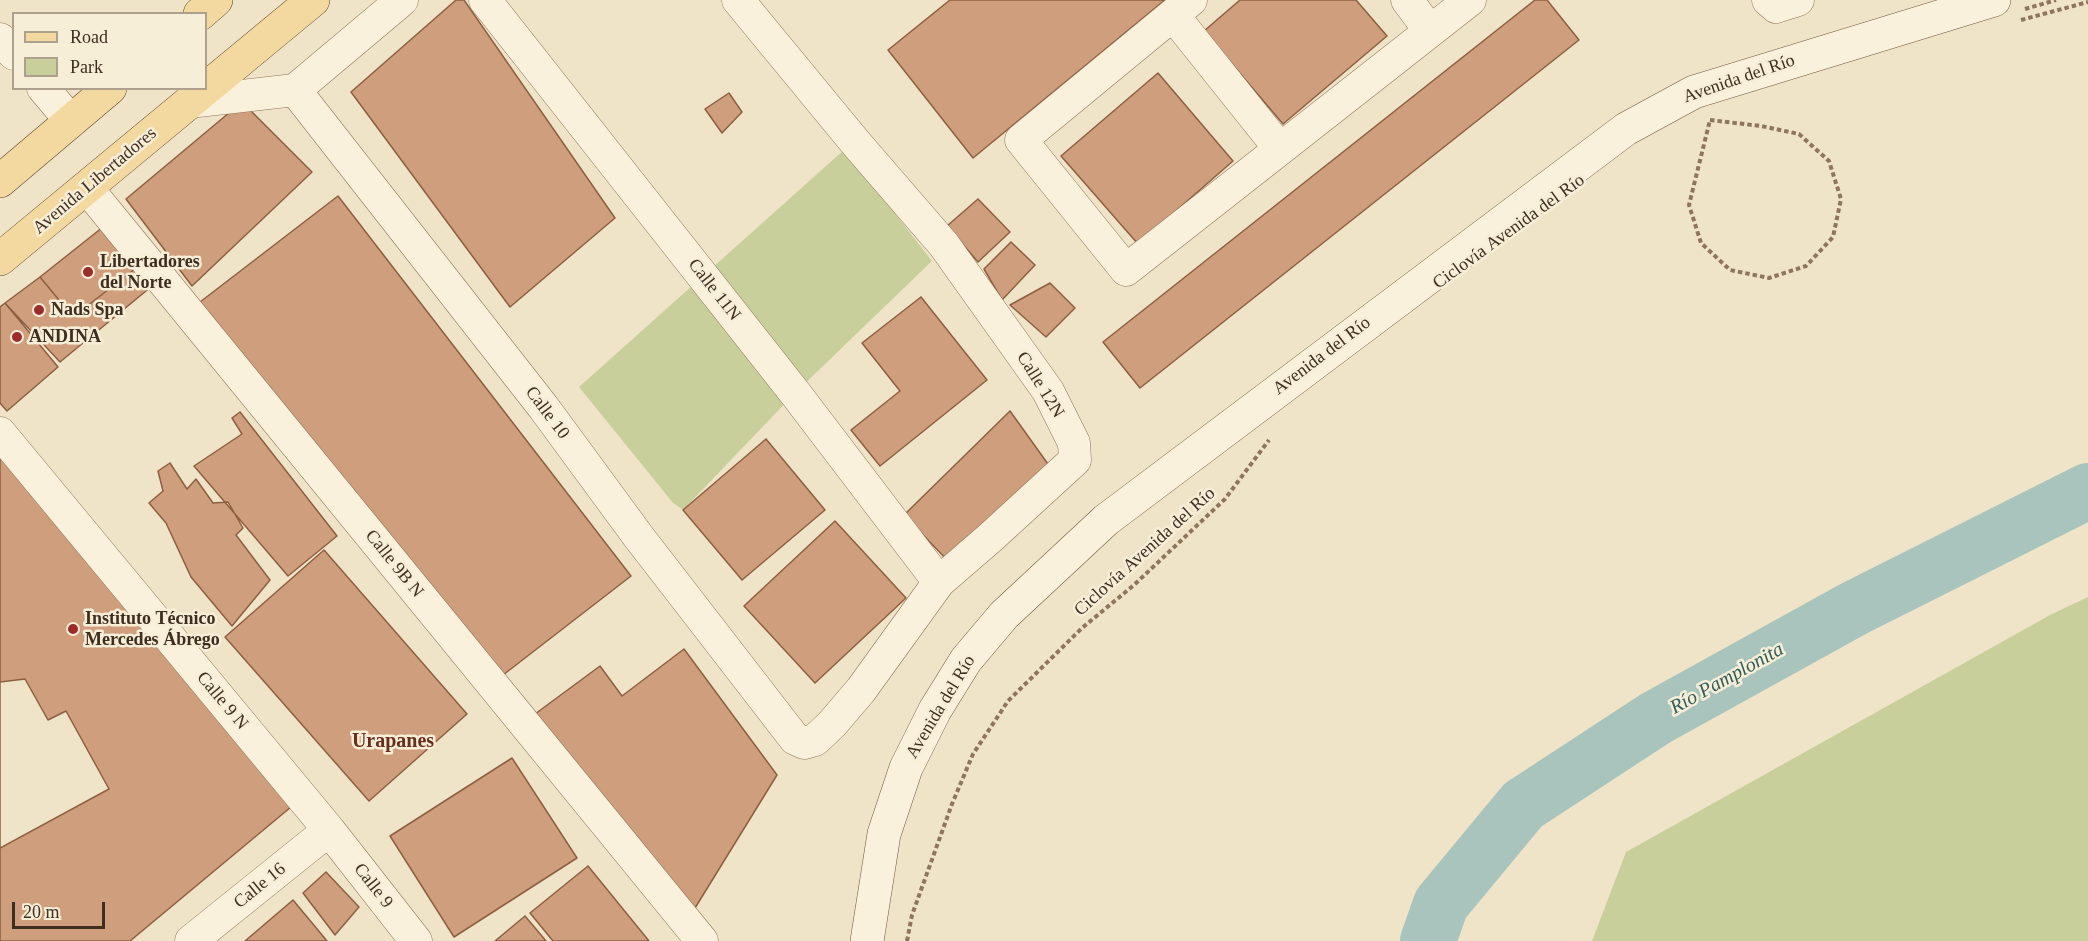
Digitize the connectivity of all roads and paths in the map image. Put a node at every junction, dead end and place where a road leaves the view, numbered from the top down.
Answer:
1 (216, 0) edge
2 (313, 0) edge
3 (402, 0) edge
4 (485, 0) edge
5 (738, 0) edge
6 (1407, 0) edge
7 (1470, 0) edge
8 (1768, 0) edge
9 (1798, 0) edge
10 (2056, 0) edge
11 (2008, 5) edge
12 (1182, 8) edge
13 (202, 12) edge
14 (1430, 31) junction
15 (0, 39) edge
16 (12, 52) edge
17 (207, 87) edge
18 (45, 90) edge
19 (108, 90) edge
20 (204, 90) edge
21 (295, 90) junction
22 (189, 102) junction
23 (1710, 120) junction
24 (71, 121) junction
25 (1700, 124) dead end
26 (1280, 149) junction
27 (0, 181) edge
28 (87, 188) junction
29 (0, 259) edge
30 (0, 433) edge
31 (1271, 437) dead end
32 (939, 582) junction
33 (795, 739) joint
34 (329, 831) junction
35 (191, 941) edge
36 (416, 941) edge
37 (702, 941) edge
38 (867, 941) edge
39 (907, 941) edge

1 - 13 main road
2 - 17 main road, Avenida Libertadores
3 - 21 street
4 - 32 street, Calle 11N
5 - 32 street, Calle 12N
6 - 14 street
7 - 14 street
8 - 9 street
10 - 11 path
11 - 38 main road, Avenida del Río
12 - 26 street
12 - 26 street
14 - 26 street
15 - 16 street
18 - 24 street
19 - 24 main road
20 - 22 main road, Avenida Libertadores
21 - 22 street
21 - 33 street, Calle 10
22 - 28 main road, Avenida Libertadores
23 - 23 path
23 - 25 path
24 - 27 main road
28 - 29 main road, Avenida Libertadores
28 - 37 street, Calle 9B N
30 - 34 street, Calle 9 N
31 - 39 path, Ciclovía Avenida del Río
32 - 33 street, Calle 12N
34 - 35 street, Calle 16
34 - 36 street, Calle 9

